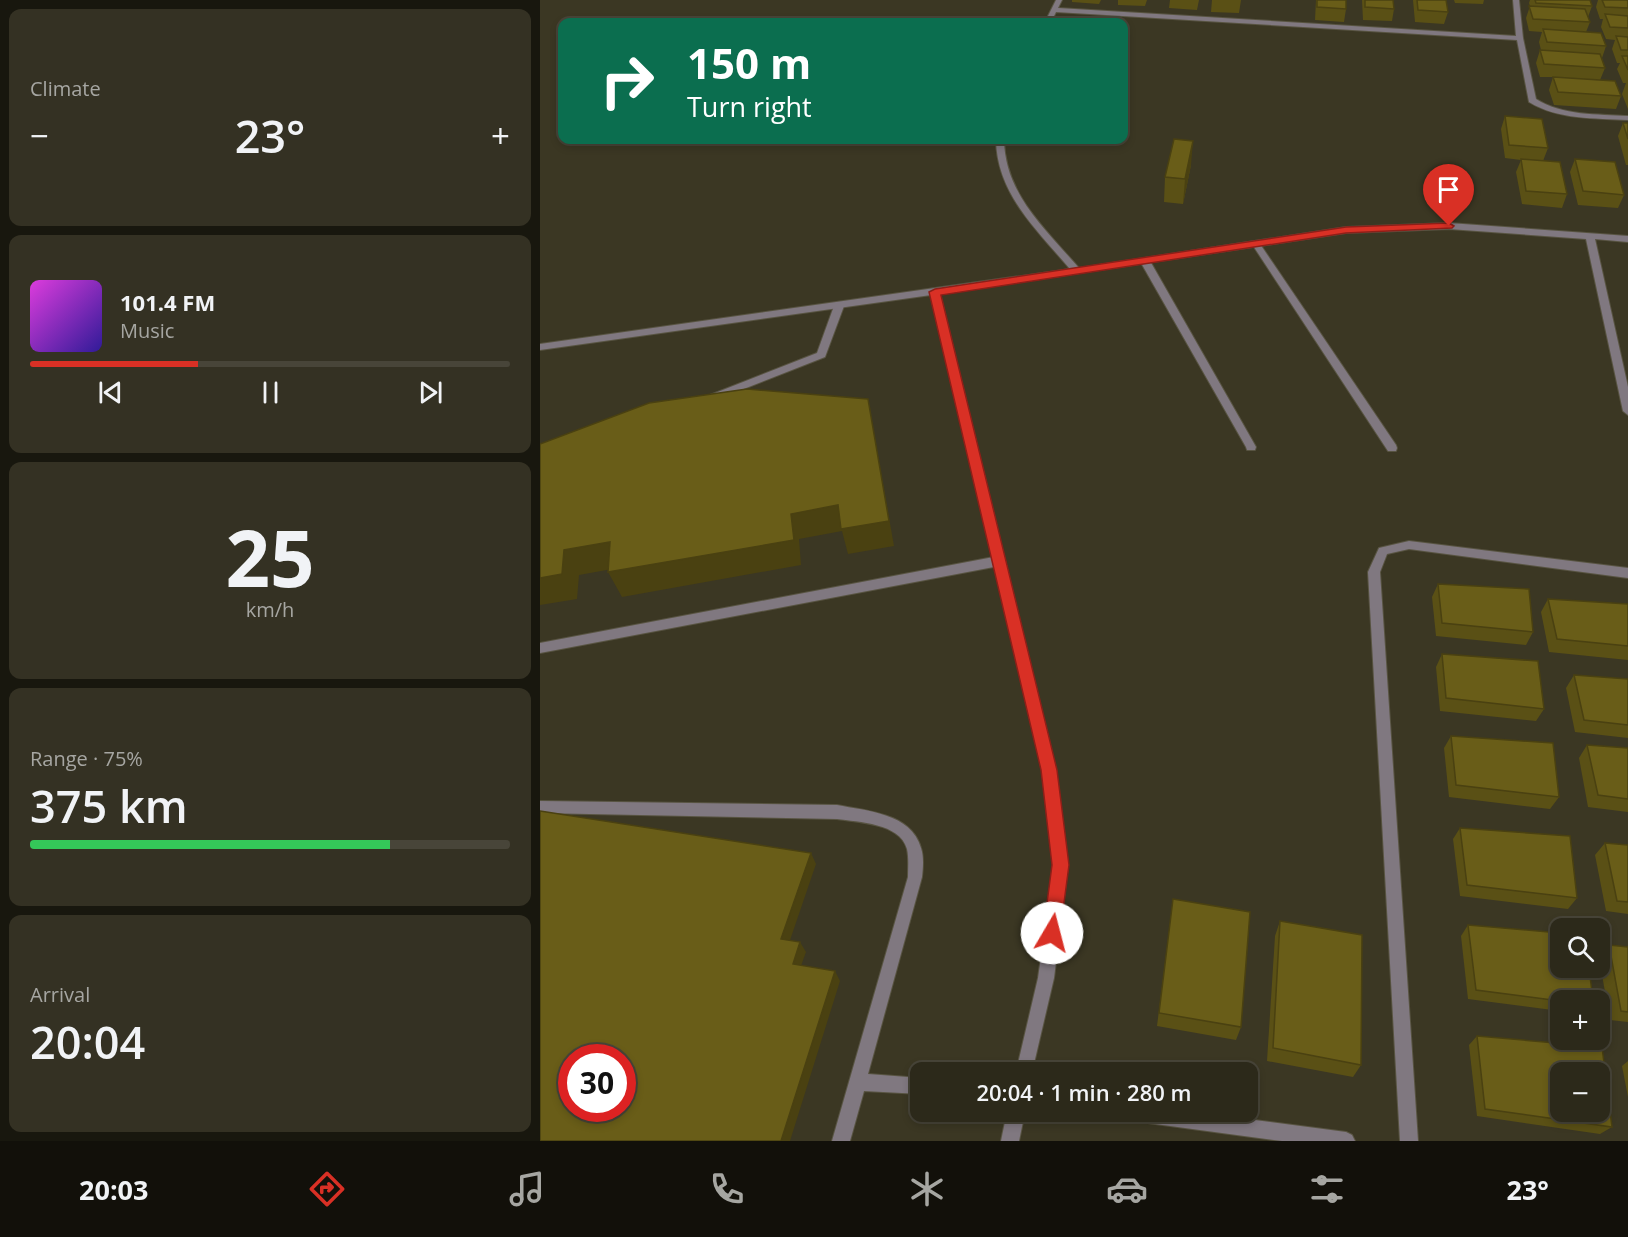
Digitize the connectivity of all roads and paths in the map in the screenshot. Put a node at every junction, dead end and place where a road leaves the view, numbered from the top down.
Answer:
1 (1059, 0) edge
2 (1516, 0) edge
3 (1054, 10) junction
4 (1050, 18) edge
5 (1520, 38) junction
6 (1628, 118) edge
7 (1000, 144) edge
8 (1590, 236) junction
9 (1628, 239) edge
10 (1256, 244) junction
11 (1145, 261) junction
12 (1077, 271) junction
13 (935, 292) junction
14 (839, 306) junction
15 (540, 347) edge
16 (702, 402) edge
17 (1627, 406) edge
18 (1251, 447) dead end
19 (1392, 448) dead end
20 (999, 561) junction
21 (1628, 573) edge
22 (540, 648) edge
23 (540, 807) edge
24 (1026, 1062) edge
25 (859, 1082) junction
26 (910, 1085) edge
27 (1014, 1122) edge
28 (1206, 1122) edge
29 (841, 1141) edge
30 (1010, 1141) edge
31 (1346, 1141) edge
32 (1409, 1141) edge

1 - 3 street
2 - 5 street
3 - 4 street
3 - 5 street
5 - 6 street
7 - 12 street
8 - 9 street
8 - 10 street
8 - 17 street
10 - 11 street
10 - 19 street
11 - 12 street
11 - 18 street
12 - 13 street
13 - 14 street
13 - 20 street
14 - 15 street
14 - 16 street
20 - 22 street
20 - 24 street
21 - 32 street
23 - 25 street
25 - 26 street
25 - 29 street
27 - 30 street
28 - 31 street

